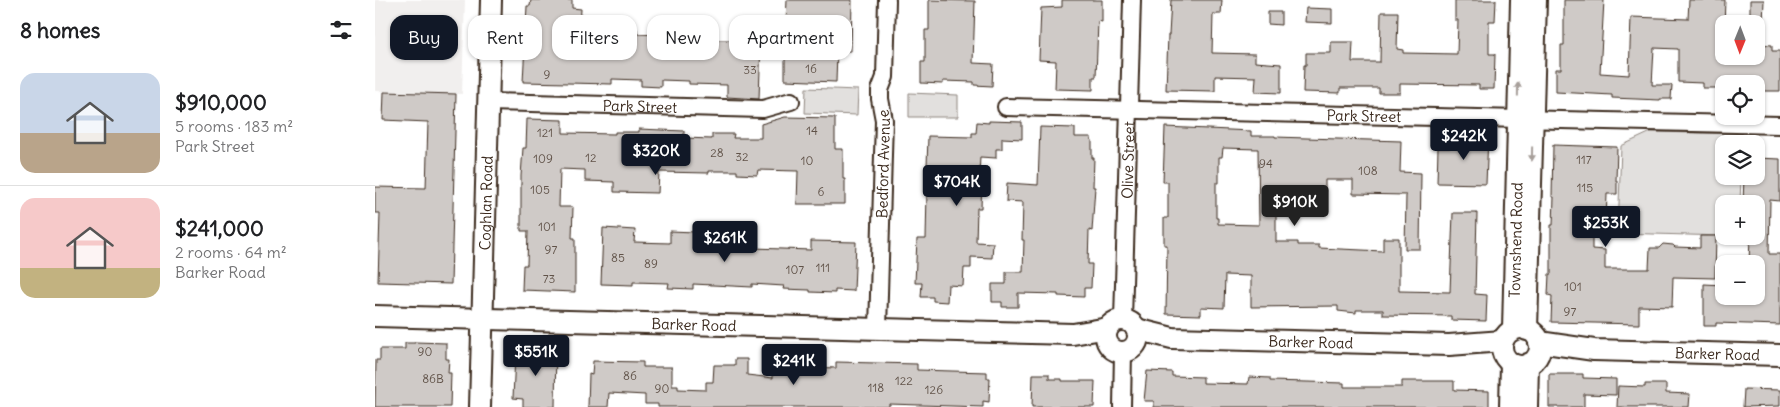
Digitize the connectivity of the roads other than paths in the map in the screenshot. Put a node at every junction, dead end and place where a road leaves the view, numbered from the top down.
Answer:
1 (491, 0) edge
2 (887, 0) edge
3 (1133, 0) edge
4 (1521, 0) edge
5 (1536, 0) edge
6 (791, 101) dead end
7 (488, 102) junction
8 (1007, 107) dead end
9 (1129, 110) junction
10 (1525, 120) junction
11 (1780, 125) edge
12 (375, 316) edge
13 (482, 318) junction
14 (878, 329) junction
15 (1122, 336) junction
16 (1521, 349) junction
17 (1780, 355) edge
18 (480, 407) edge
19 (1121, 407) edge
20 (1510, 407) edge
21 (1527, 407) edge

1 - 7 street, Coghlan Road
2 - 14 street, Bedford Avenue
3 - 9 street, Olive Street
10 -> 4 street, Townshend Road
5 - 10 street, Townshend Road
6 - 7 street, Park Street
7 - 13 street, Coghlan Road
8 - 9 street, Park Street
9 - 10 street, Park Street
9 - 15 street, Olive Street
10 - 11 street, Park Street
10 - 16 street, Townshend Road
12 - 13 street, Barker Road
13 - 14 street, Barker Road
13 - 18 street, Coghlan Road
14 - 15 street, Barker Road
15 - 16 street, Barker Road
15 - 19 street, Olive Street
16 - 17 street, Barker Road
16 - 20 street, Townshend Road
16 - 21 street, Townshend Road

